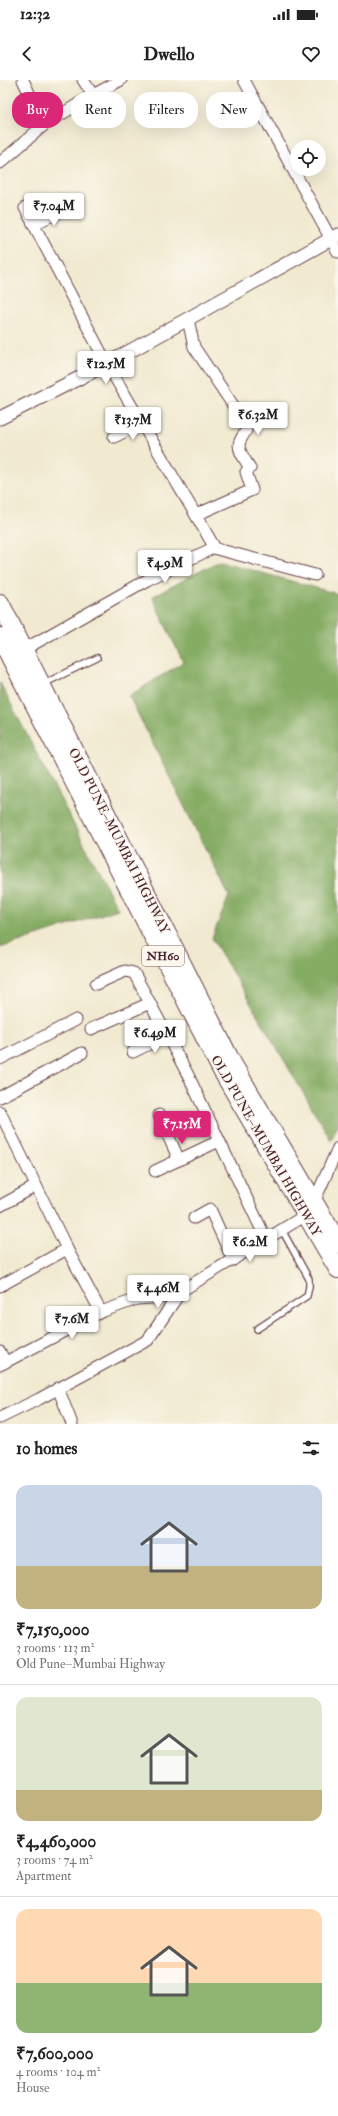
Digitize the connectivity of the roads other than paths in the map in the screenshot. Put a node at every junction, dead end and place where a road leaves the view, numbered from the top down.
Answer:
1 (23, 80) edge
2 (83, 80) edge
3 (121, 80) edge
4 (244, 80) edge
5 (28, 92) edge
6 (92, 92) edge
7 (97, 92) edge
8 (42, 128) edge
9 (0, 163) edge
10 (25, 208) dead end
11 (65, 209) dead end
12 (34, 224) junction
13 (334, 238) edge
14 (338, 252) edge
15 (188, 319) junction
16 (107, 364) junction
17 (0, 418) edge
18 (142, 423) junction
19 (114, 437) dead end
20 (196, 516) junction
21 (215, 548) junction
22 (315, 575) dead end
23 (0, 603) edge
24 (0, 637) edge
25 (23, 650) junction
26 (96, 658) dead end
27 (41, 685) junction
28 (96, 984) dead end
29 (150, 1003) junction
30 (76, 1020) dead end
31 (91, 1029) dead end
32 (167, 1036) junction
33 (133, 1052) dead end
34 (82, 1053) dead end
35 (0, 1059) edge
36 (0, 1097) edge
37 (0, 1112) edge
38 (160, 1115) dead end
39 (220, 1141) junction
40 (338, 1148) edge
41 (179, 1160) junction
42 (155, 1171) dead end
43 (36, 1186) junction
44 (0, 1206) edge
45 (310, 1208) junction
46 (194, 1218) dead end
47 (282, 1230) junction
48 (266, 1240) junction
49 (338, 1243) edge
50 (67, 1249) junction
51 (233, 1260) junction
52 (338, 1269) edge
53 (0, 1286) edge
54 (178, 1296) junction
55 (101, 1312) junction
56 (257, 1328) dead end
57 (0, 1352) edge
58 (3, 1364) edge
59 (58, 1388) junction
60 (0, 1418) edge
61 (72, 1424) edge

1 - 5 street
2 - 6 street
3 - 7 street
4 - 13 street
8 - 9 street
10 - 12 street
11 - 12 street
12 - 16 street
13 - 14 street
13 - 15 street
15 - 16 street
15 - 20 street
16 - 17 street
16 - 18 street
18 - 19 street
18 - 20 street
20 - 21 street
21 - 22 street
21 - 25 street
23 - 25 highway, OLD PUNE–MUMBAI HIGHWAY / NH60
24 - 45 highway, OLD PUNE–MUMBAI HIGHWAY / NH60
25 - 27 highway, OLD PUNE–MUMBAI HIGHWAY / NH60
26 - 27 lane
27 - 45 highway, OLD PUNE–MUMBAI HIGHWAY / NH60
28 - 29 street
29 - 31 street
29 - 32 street
30 - 35 street
32 - 33 street
32 - 39 street
34 - 36 street
37 - 43 street
38 - 41 street
39 - 41 street
39 - 48 street
40 - 45 street
41 - 42 street
43 - 44 street
43 - 50 street
45 - 47 street
45 - 49 highway, OLD PUNE–MUMBAI HIGHWAY / NH60
45 - 52 highway, OLD PUNE–MUMBAI HIGHWAY / NH60
46 - 51 street
47 - 48 street
47 - 56 lane
48 - 51 street
50 - 53 street
50 - 55 street
51 - 54 street
54 - 55 street
54 - 59 street
55 - 58 street
57 - 58 street
59 - 60 street
59 - 61 street

